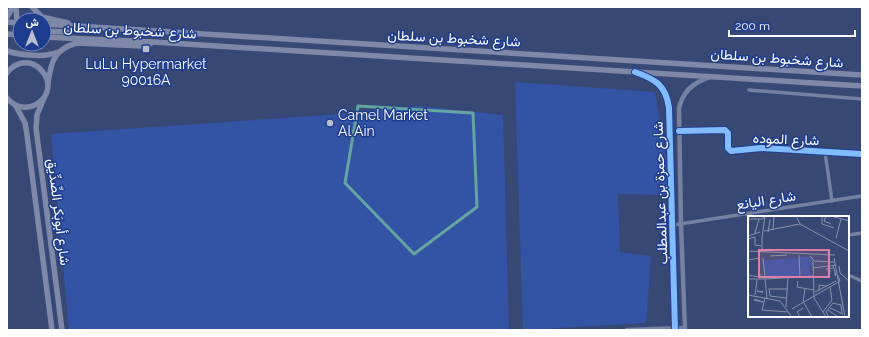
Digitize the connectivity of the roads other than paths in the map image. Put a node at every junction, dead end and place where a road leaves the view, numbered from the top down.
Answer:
1 (13, 7) edge
2 (32, 7) edge
3 (7, 16) edge
4 (52, 24) edge
5 (84, 26) junction
6 (52, 31) edge
7 (52, 37) edge
8 (153, 42) junction
9 (60, 50) junction
10 (7, 51) edge
11 (7, 72) edge
12 (635, 72) junction
13 (862, 76) edge
14 (712, 77) junction
15 (48, 83) junction
16 (862, 86) edge
17 (749, 90) dead end
18 (7, 98) edge
19 (44, 98) junction
20 (862, 99) edge
21 (16, 106) junction
22 (679, 131) junction
23 (825, 152) junction
24 (862, 154) edge
25 (862, 196) edge
26 (832, 201) junction
27 (681, 224) junction
28 (673, 225) junction
29 (862, 233) edge
30 (849, 235) edge
31 (849, 275) edge
32 (862, 281) edge
33 (676, 329) edge
34 (685, 329) edge
35 (53, 330) edge
36 (62, 330) edge
37 (628, 330) edge

1 - 3 main road
2 - 5 main road
4 - 5 main road, شارع شخبوط بن سلطان
5 - 6 main road
5 - 13 main road, شارع شخبوط بن سلطان
7 - 8 main road, شارع شخبوط بن سلطان
8 - 9 main road
8 - 12 main road, شارع شخبوط بن سلطان
9 - 10 main road
9 - 15 main road, شارع أبوبَكر الصِّدِّيق
11 - 15 main road
12 - 14 main road, شارع شخبوط بن سلطان
12 - 28 street, شارع حمزة بن عبدالمطلب
14 - 16 main road, شارع شخبوط بن سلطان
14 - 22 street, شارع حمزة بن عبدالمطلب
15 - 19 main road, شارع أبوبَكر الصِّدِّيق
17 - 20 street
18 - 21 main road
19 - 21 main road
19 - 36 main road, شارع أبوبَكر الصِّدِّيق
21 - 35 main road, شارع أبوبَكر الصِّدِّيق
22 - 23 street, شارع الموده
22 - 27 street, شارع حمزة بن عبدالمطلب
23 - 24 street, شارع الموده
23 - 26 street
25 - 26 street, شارع اليانع
26 - 27 street, شارع اليانع
27 - 28 street, شارع اليانع
27 - 34 street, شارع حمزة بن عبدالمطلب
28 - 33 street, شارع حمزة بن عبدالمطلب
29 - 30 street
31 - 32 street
33 - 34 street
33 - 37 street

